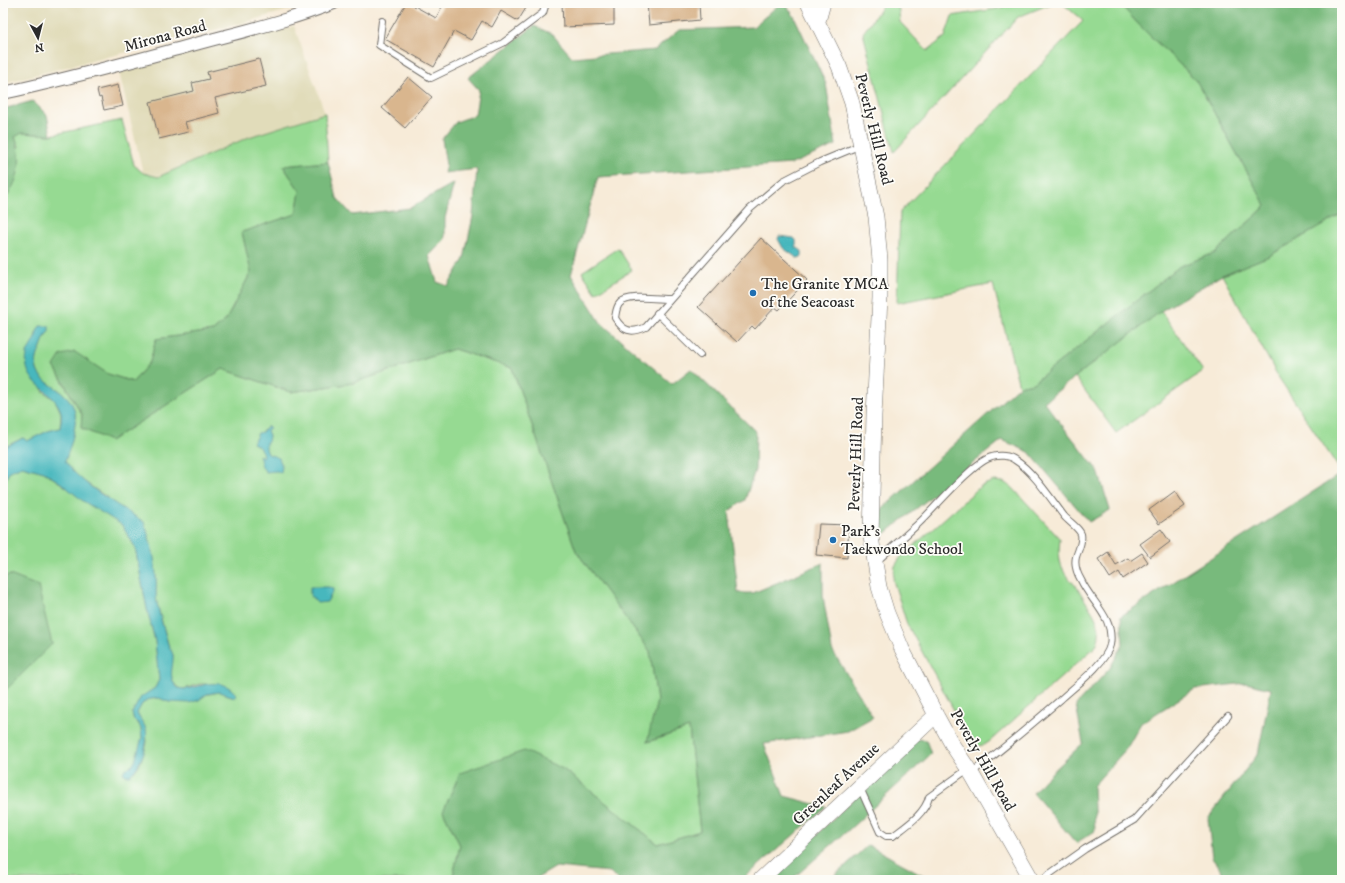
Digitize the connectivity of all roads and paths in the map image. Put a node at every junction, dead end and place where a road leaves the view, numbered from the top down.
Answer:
1 (334, 3) edge
2 (546, 3) edge
3 (808, 3) edge
4 (823, 3) edge
5 (818, 21) junction
6 (382, 22) dead end
7 (3, 93) edge
8 (862, 145) junction
9 (669, 299) junction
10 (657, 313) junction
11 (700, 354) dead end
12 (875, 563) junction
13 (936, 715) junction
14 (1228, 716) dead end
15 (970, 771) junction
16 (860, 786) junction
17 (760, 880) edge
18 (1032, 880) edge
19 (1041, 880) edge

1 - 7 street, Mirona Road
2 - 6 lane
3 - 5 street, Peverly Hill Road
4 - 5 street
5 - 8 street, Peverly Hill Road
8 - 9 lane
8 - 12 street, Peverly Hill Road
9 - 10 lane
9 - 10 lane
10 - 11 lane
12 - 13 street, Peverly Hill Road
12 - 15 lane
13 - 15 street, Peverly Hill Road
13 - 16 street, Greenleaf Avenue
14 - 19 lane
15 - 16 lane
15 - 18 street, Peverly Hill Road
16 - 17 street, Greenleaf Avenue

